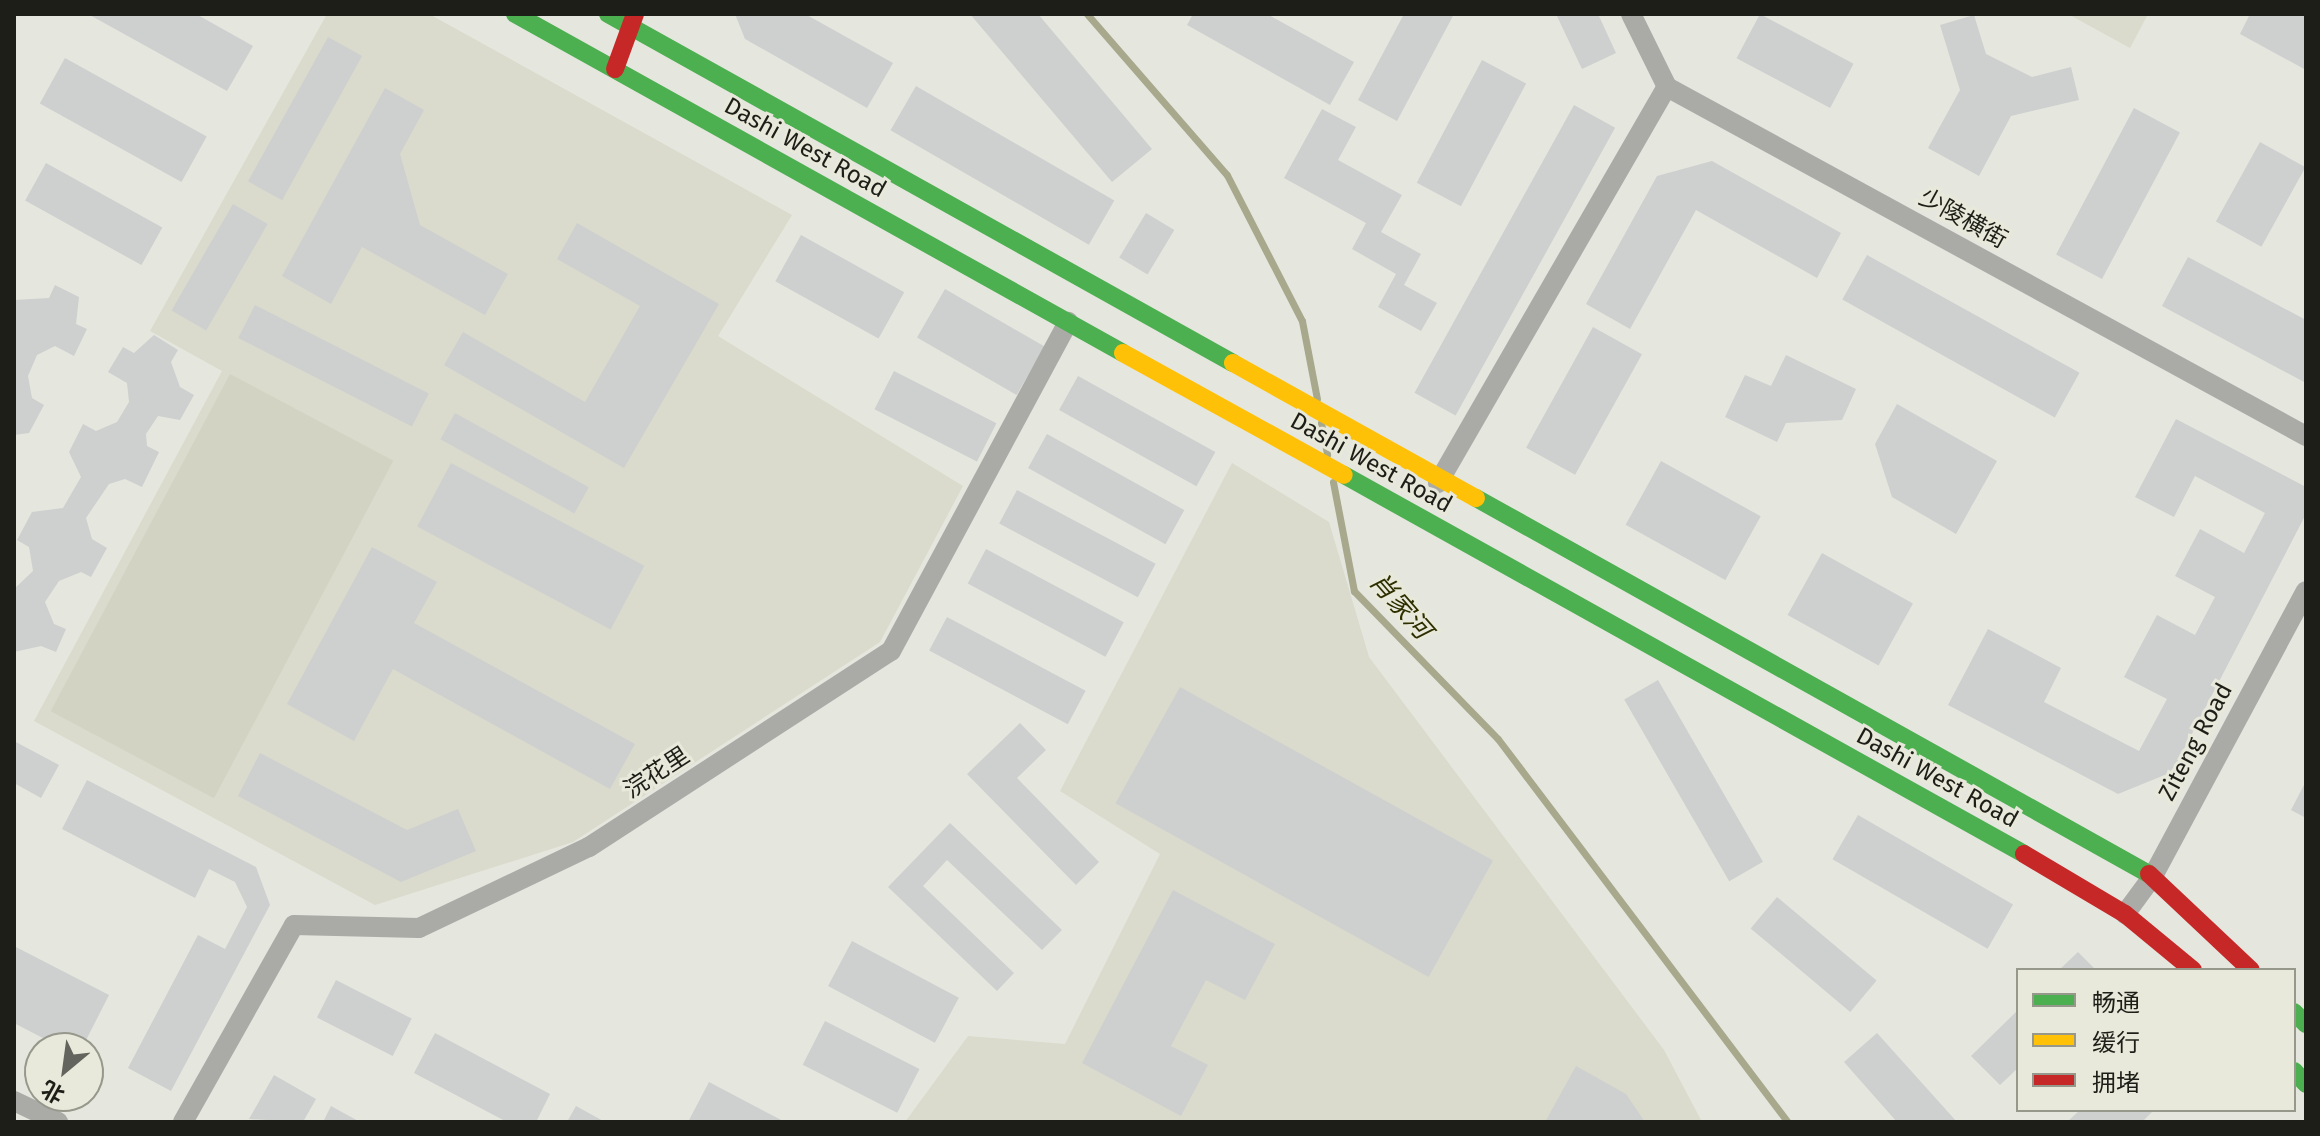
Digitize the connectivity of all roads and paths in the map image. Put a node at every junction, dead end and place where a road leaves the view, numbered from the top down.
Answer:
1 (515, 14) edge
2 (608, 14) edge
3 (1631, 14) edge
4 (633, 20) edge
5 (615, 69) junction
6 (1667, 87) junction
7 (1068, 322) junction
8 (2306, 436) edge
9 (1438, 483) junction
10 (2306, 591) edge
11 (2153, 876) junction
12 (2125, 914) junction
13 (2191, 968) edge
14 (2249, 968) edge
15 (14, 1101) edge
16 (58, 1122) edge
17 (183, 1122) edge

1 - 5 main road, Dashi West Road
2 - 4 main road, Dashi West Road
3 - 6 street
4 - 5 main road
4 - 9 main road, Dashi West Road
5 - 7 main road, Dashi West Road
6 - 8 street, 少陵横街
6 - 9 street
7 - 12 main road, Dashi West Road
7 - 17 street, 浣花里
9 - 11 main road, Dashi West Road
10 - 11 street, Ziteng Road
11 - 12 street, Ziteng Road
11 - 14 main road, Dashi West Road
12 - 13 main road, Dashi West Road
15 - 16 street

